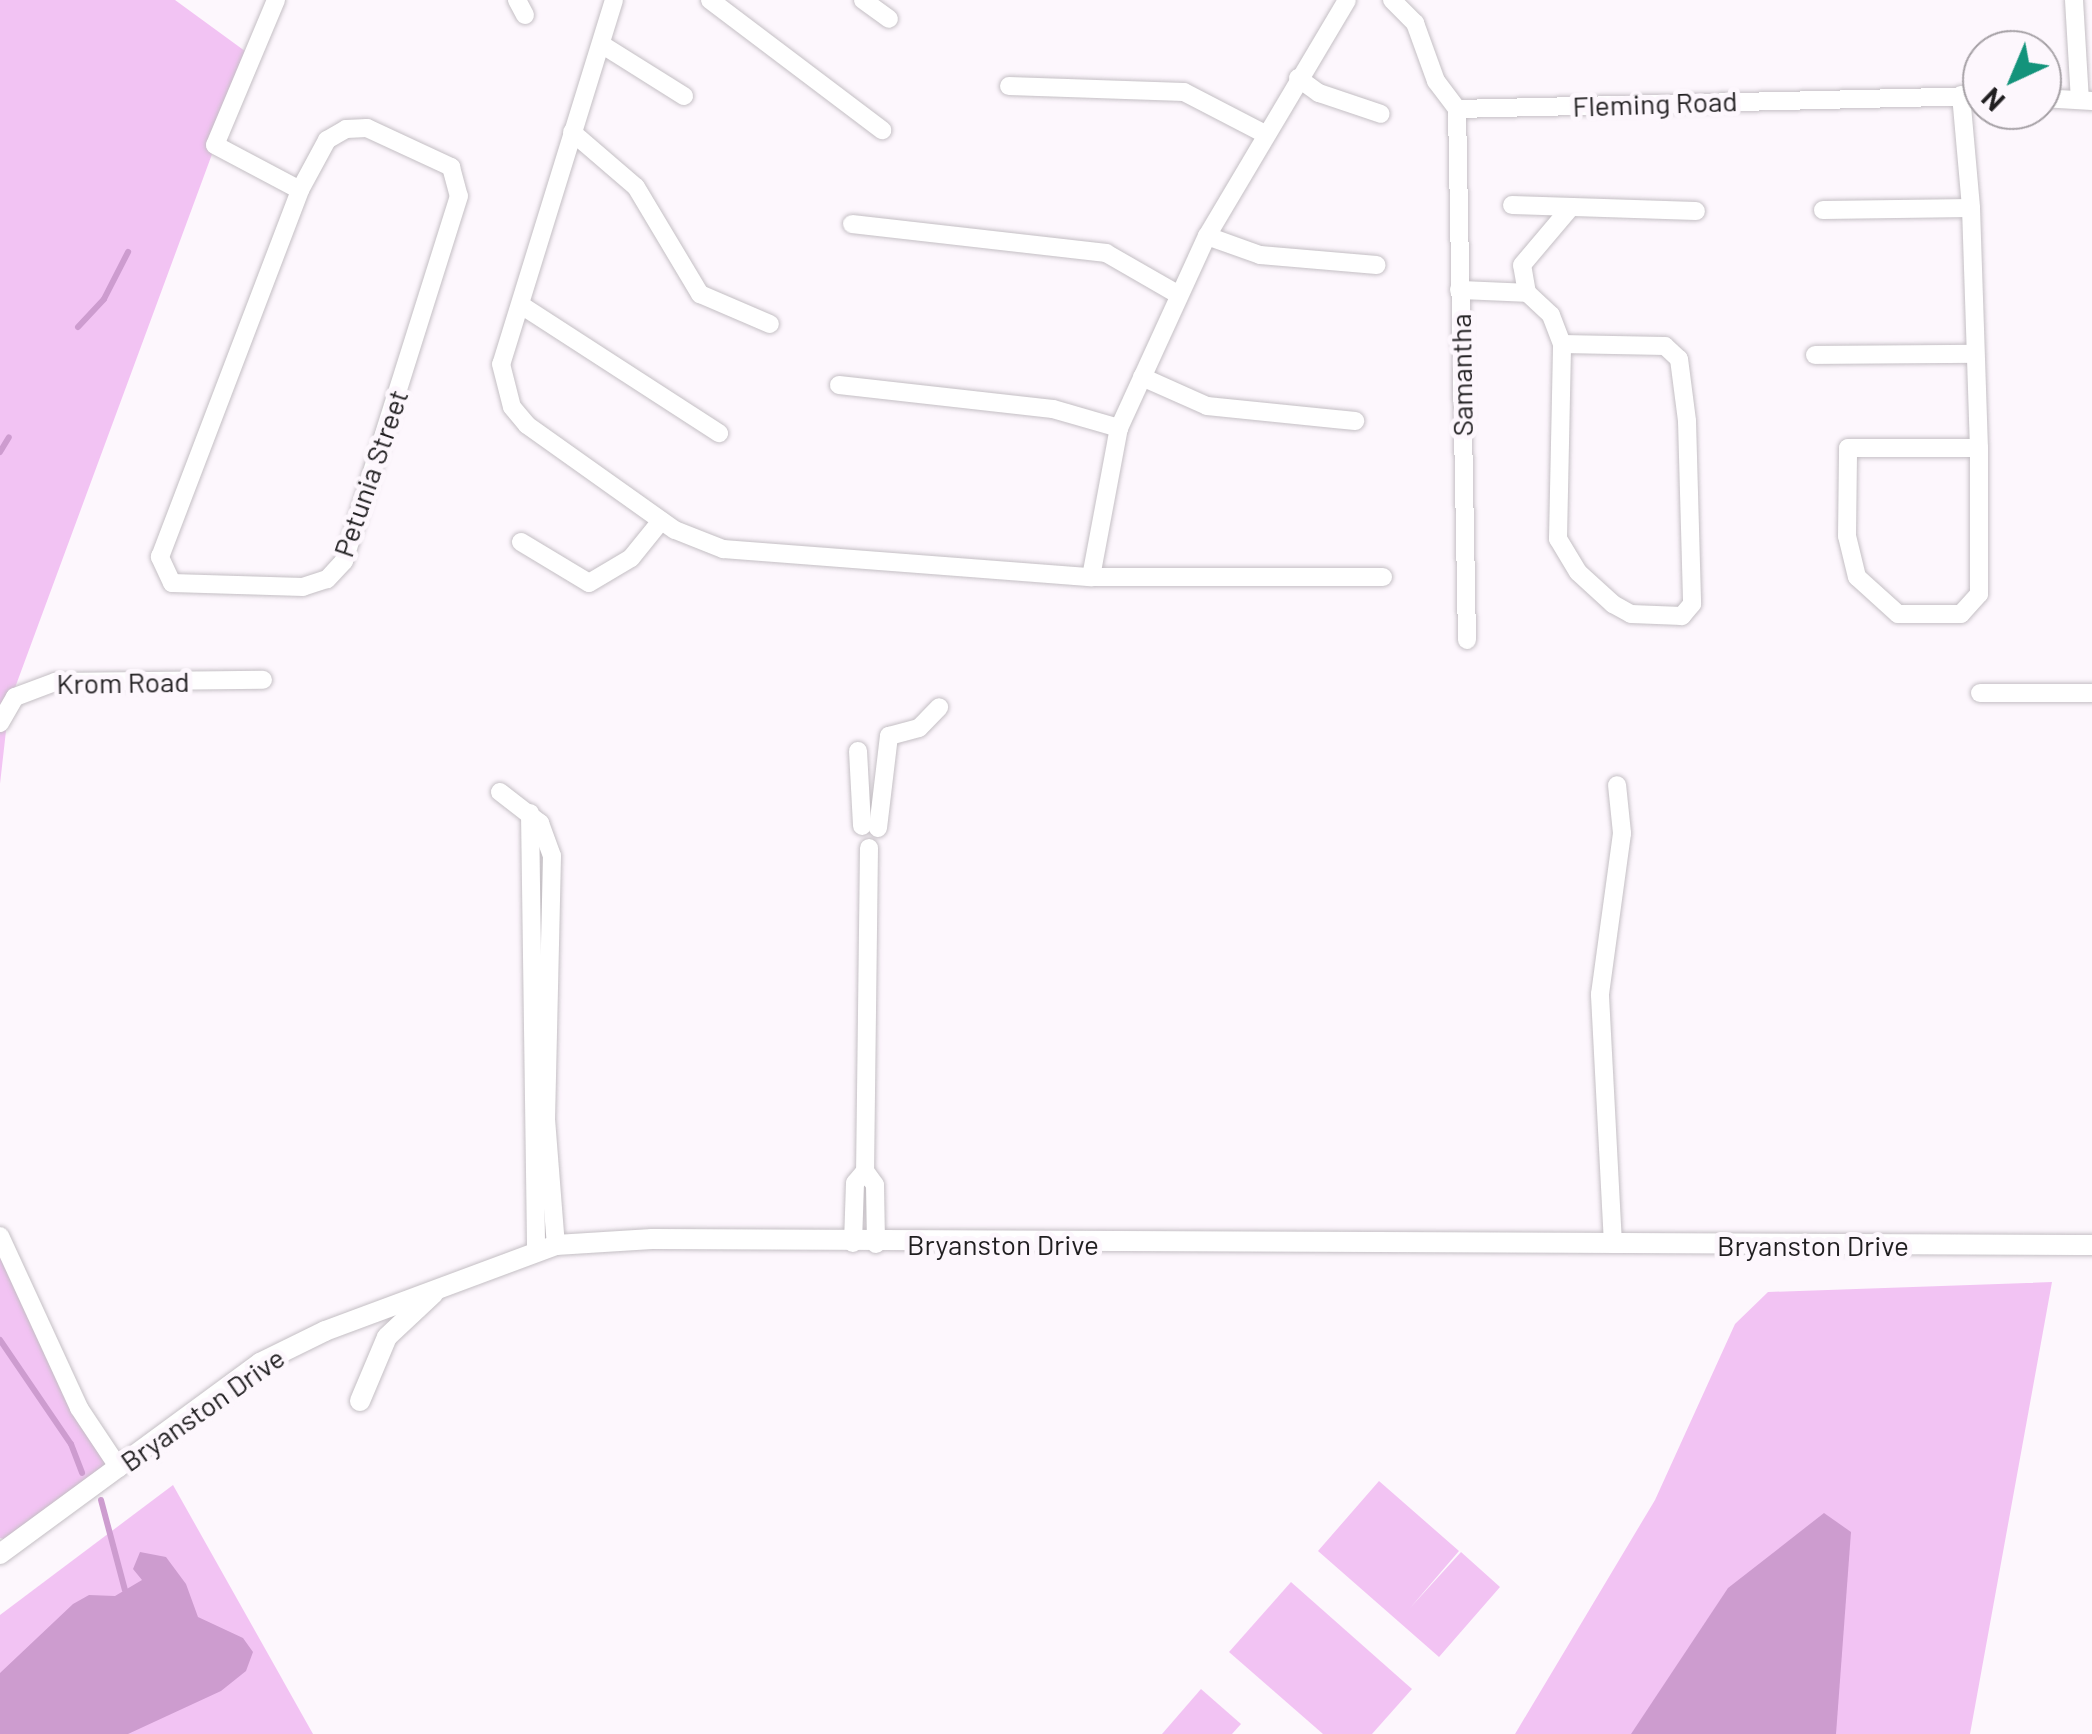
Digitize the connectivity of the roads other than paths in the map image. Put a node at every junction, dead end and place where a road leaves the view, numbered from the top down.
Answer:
1 (276, 0) edge
2 (614, 0) edge
3 (710, 0) edge
4 (864, 0) edge
5 (1347, 0) edge
6 (1392, 0) edge
7 (2074, 0) edge
8 (889, 18) dead end
9 (601, 44) junction
10 (1298, 78) junction
11 (1009, 86) dead end
12 (1961, 95) joint
13 (684, 96) dead end
14 (2086, 100) edge
15 (1457, 109) junction
16 (1382, 114) dead end
17 (882, 130) dead end
18 (572, 132) junction
19 (1263, 133) junction
20 (300, 190) junction
21 (1512, 205) dead end
22 (1571, 206) junction
23 (1971, 208) junction
24 (1823, 210) dead end
25 (1696, 211) dead end
26 (852, 224) dead end
27 (1207, 236) junction
28 (1377, 265) dead end
29 (1460, 290) junction
30 (1527, 293) junction
31 (1179, 295) junction
32 (522, 304) junction
33 (770, 324) dead end
34 (1562, 344) junction
35 (1974, 354) junction
36 (1815, 355) dead end
37 (1142, 377) junction
38 (839, 386) dead end
39 (1355, 421) dead end
40 (1119, 428) junction
41 (719, 433) dead end
42 (1979, 448) junction
43 (661, 521) junction
44 (520, 542) dead end
45 (1382, 577) dead end
46 (1090, 578) junction
47 (1467, 640) dead end
48 (263, 680) dead end
49 (1980, 692) dead end
50 (2092, 693) edge
51 (939, 706) dead end
52 (0, 723) edge
53 (858, 751) dead end
54 (1616, 785) dead end
55 (500, 792) dead end
56 (870, 827) junction
57 (865, 1171) junction
58 (0, 1236) edge
59 (853, 1243) junction
60 (876, 1244) junction
61 (1613, 1244) junction
62 (2092, 1245) edge
63 (546, 1249) junction
64 (443, 1285) junction
65 (360, 1401) dead end
66 (119, 1468) junction
67 (0, 1554) edge

1 - 20 street
2 - 9 street
3 - 17 street
4 - 8 street
5 - 10 street
6 - 15 street
7 - 14 street
9 - 13 street
9 - 18 street
10 - 16 street
10 - 19 street
11 - 19 street
12 - 15 street, Fleming Road
12 - 23 street
15 - 29 street, Samantha
18 - 32 street
18 - 33 street
19 - 27 street
20 - 20 street, Petunia Street
21 - 22 street
22 - 25 street
22 - 30 street
23 - 24 street
23 - 35 street
26 - 31 street
27 - 28 street
27 - 31 street
29 - 30 street
29 - 47 street, Samantha
30 - 34 street
31 - 37 street
32 - 41 street
32 - 43 street
34 - 34 street
35 - 36 street
35 - 42 street
37 - 39 street
37 - 40 street
38 - 40 street
40 - 46 street
42 - 42 street
43 - 44 street
43 - 46 street
45 - 46 street
48 - 52 street, Krom Road
49 - 50 street
51 - 56 street
53 - 56 street
54 - 61 street
55 - 63 street
56 - 57 street
57 - 59 street
57 - 60 street
58 - 66 street
59 - 60 street, Bryanston Drive
59 - 63 street, Bryanston Drive
60 - 61 street, Bryanston Drive
61 - 62 street, Bryanston Drive
63 - 64 street, Bryanston Drive
64 - 65 street
64 - 66 street, Bryanston Drive
66 - 67 street, Bryanston Drive

